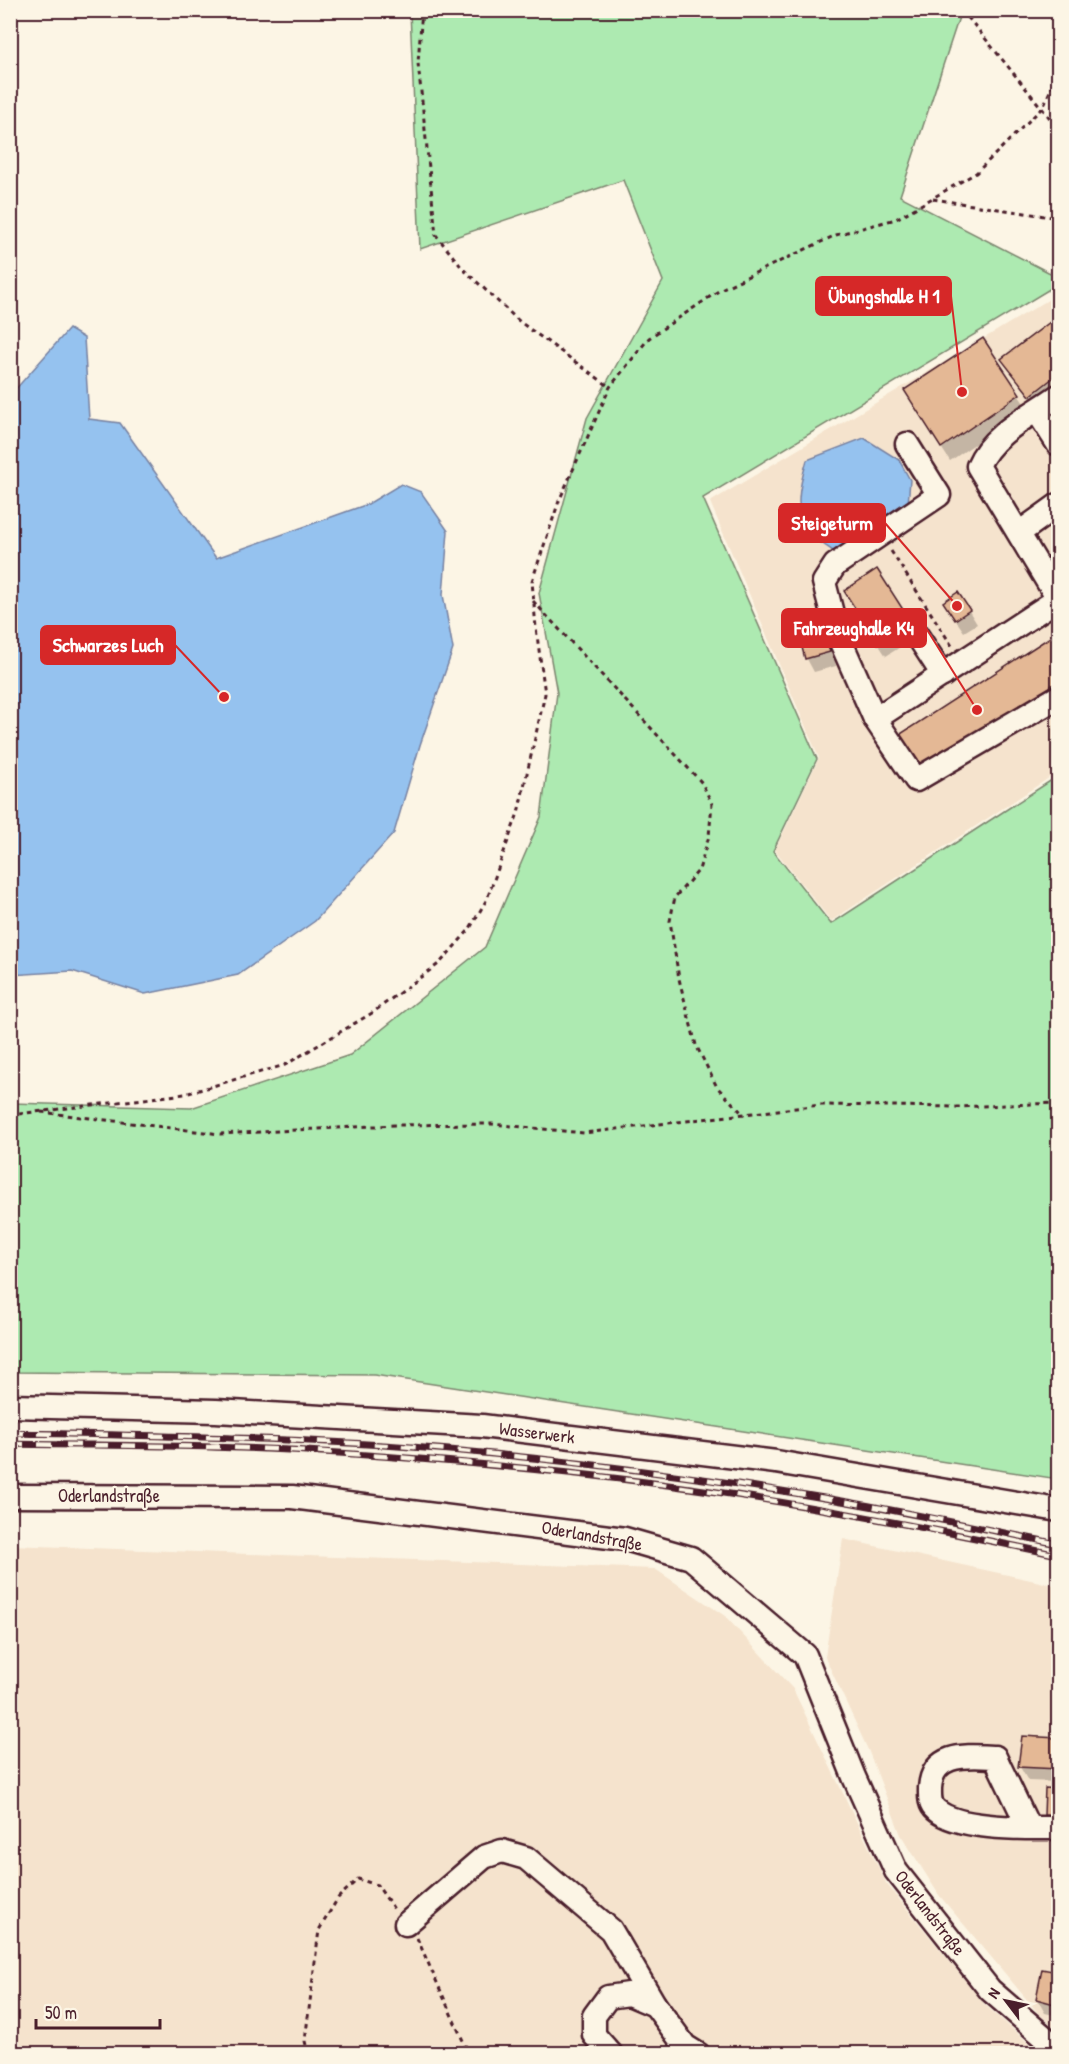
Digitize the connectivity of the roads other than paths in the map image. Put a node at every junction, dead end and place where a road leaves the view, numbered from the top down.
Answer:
1 (1059, 396) edge
2 (1037, 411) junction
3 (907, 444) dead end
4 (1059, 444) edge
5 (1059, 505) edge
6 (1019, 533) junction
7 (1058, 599) edge
8 (915, 633) dead end
9 (943, 675) junction
10 (1059, 698) edge
11 (875, 719) junction
12 (10, 1406) edge
13 (10, 1496) edge
14 (1059, 1510) edge
15 (1029, 1828) junction
16 (1059, 1828) edge
17 (406, 1924) road end
18 (655, 2005) junction
19 (1059, 2049) edge
20 (611, 2054) edge
21 (698, 2054) edge

1 - 2 street
2 - 4 street
2 - 6 street
3 - 11 street
5 - 6 street
6 - 7 street
7 - 9 street
8 - 9 street
9 - 11 street
10 - 11 street
12 - 14 street, Wasserwerk
13 - 19 street, Oderlandstraße
15 - 15 street
15 - 16 street
17 - 18 street
18 - 20 street
18 - 21 street

